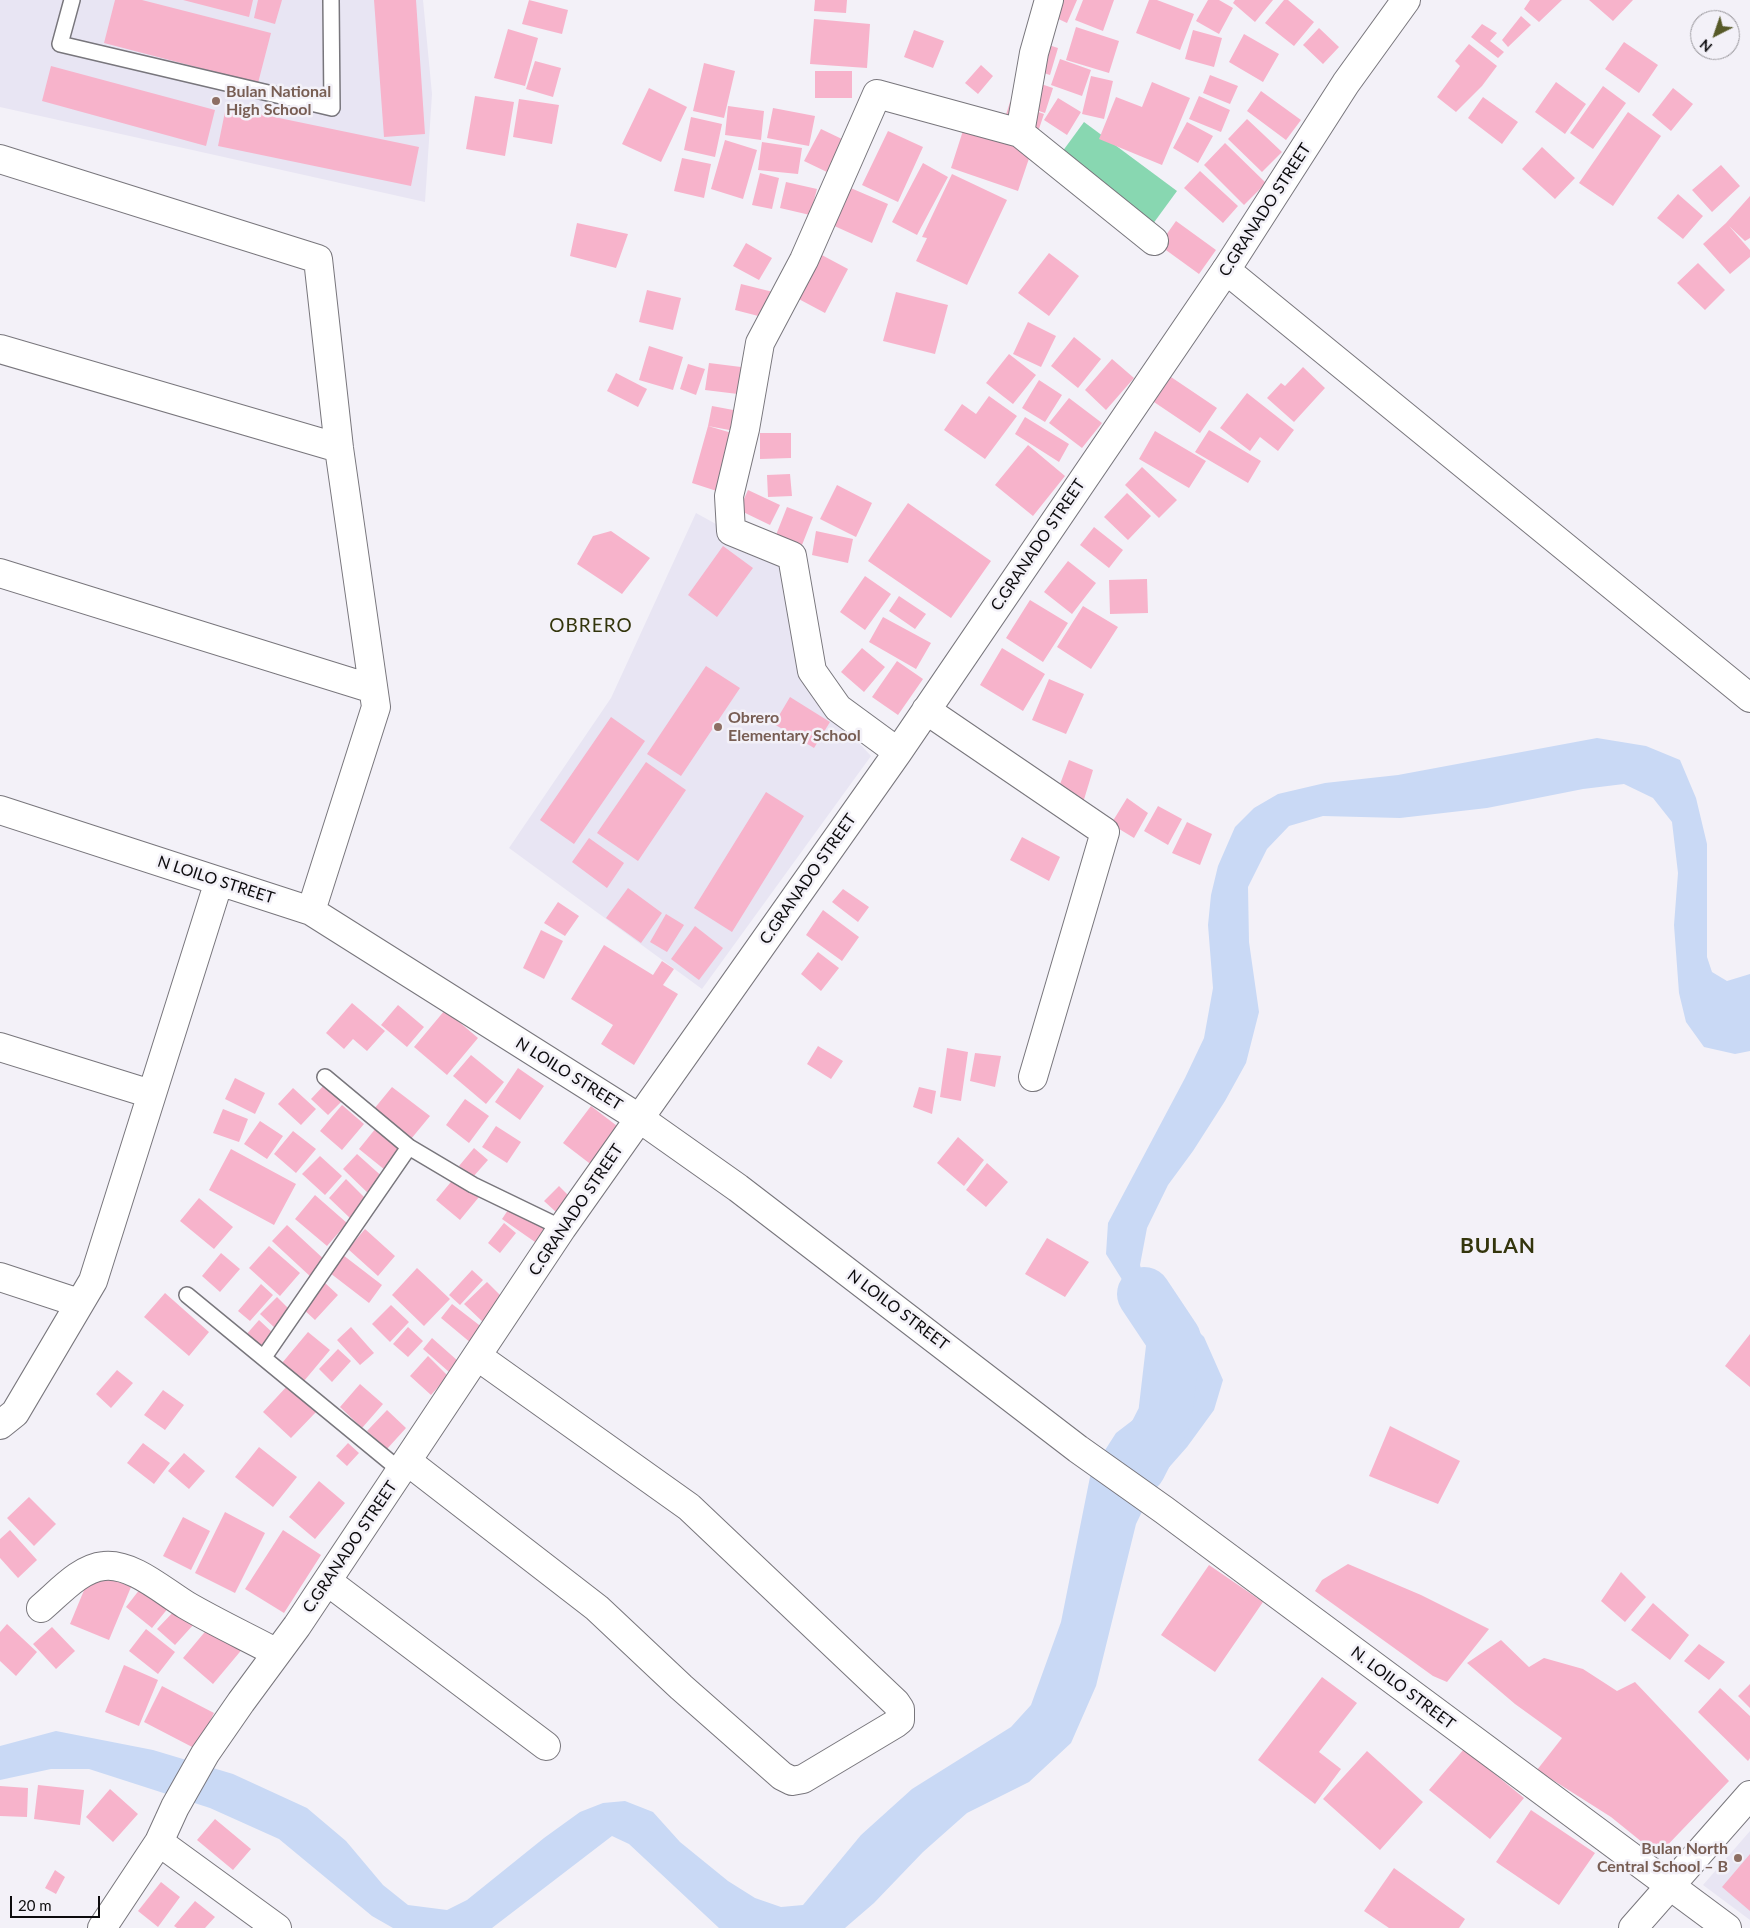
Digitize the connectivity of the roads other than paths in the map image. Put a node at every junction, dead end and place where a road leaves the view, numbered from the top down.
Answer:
1 (331, 0) edge
2 (1049, 0) edge
3 (1406, 0) edge
4 (68, 1) edge
5 (1020, 133) junction
6 (0, 159) edge
7 (1154, 241) dead end
8 (1226, 270) junction
9 (0, 349) edge
10 (339, 448) junction
11 (0, 573) edge
12 (373, 689) junction
13 (1750, 698) edge
14 (926, 710) junction
15 (898, 752) junction
16 (0, 810) edge
17 (219, 880) junction
18 (311, 911) junction
19 (0, 1047) edge
20 (325, 1077) dead end
21 (1033, 1077) dead end
22 (151, 1094) junction
23 (639, 1118) junction
24 (409, 1147) junction
25 (562, 1228) junction
26 (0, 1277) edge
27 (187, 1295) dead end
28 (79, 1303) junction
29 (477, 1356) junction
30 (264, 1357) junction
31 (0, 1425) edge
32 (1078, 1449) joint
33 (404, 1466) junction
34 (327, 1581) junction
35 (42, 1608) dead end
36 (277, 1653) junction
37 (546, 1746) dead end
38 (1750, 1795) edge
39 (159, 1842) junction
40 (1670, 1887) junction
41 (102, 1928) edge
42 (277, 1928) edge
43 (1633, 1928) edge
44 (1727, 1928) edge

1 - 4 lane
2 - 5 street
3 - 8 street, C.GRANADO STREET
5 - 7 street
5 - 15 street
6 - 10 street
8 - 13 street
8 - 14 street, C.GRANADO STREET
9 - 10 street
10 - 12 street
11 - 12 street
12 - 18 street
14 - 15 street, C.GRANADO STREET
14 - 21 street
15 - 23 street, C.GRANADO STREET
16 - 17 street, N LOILO STREET
17 - 18 street, N LOILO STREET
17 - 22 street
18 - 23 street, N LOILO STREET
19 - 22 street
20 - 24 lane
22 - 28 street
23 - 25 street, C.GRANADO STREET
23 - 32 street, N LOILO STREET
24 - 25 lane
24 - 30 lane
25 - 29 street, C.GRANADO STREET
26 - 28 street
27 - 30 lane
28 - 31 street
29 - 33 street, C.GRANADO STREET
29 - 33 street
30 - 33 lane
32 - 40 street, N. LOILO STREET
33 - 34 street, C.GRANADO STREET
34 - 36 street, C.GRANADO STREET
34 - 37 street
35 - 36 street
36 - 39 street, C.GRANADO STREET
38 - 40 street
39 - 41 street, C.GRANADO STREET
39 - 42 street
40 - 43 street
40 - 44 street, N. LOILO STREET

